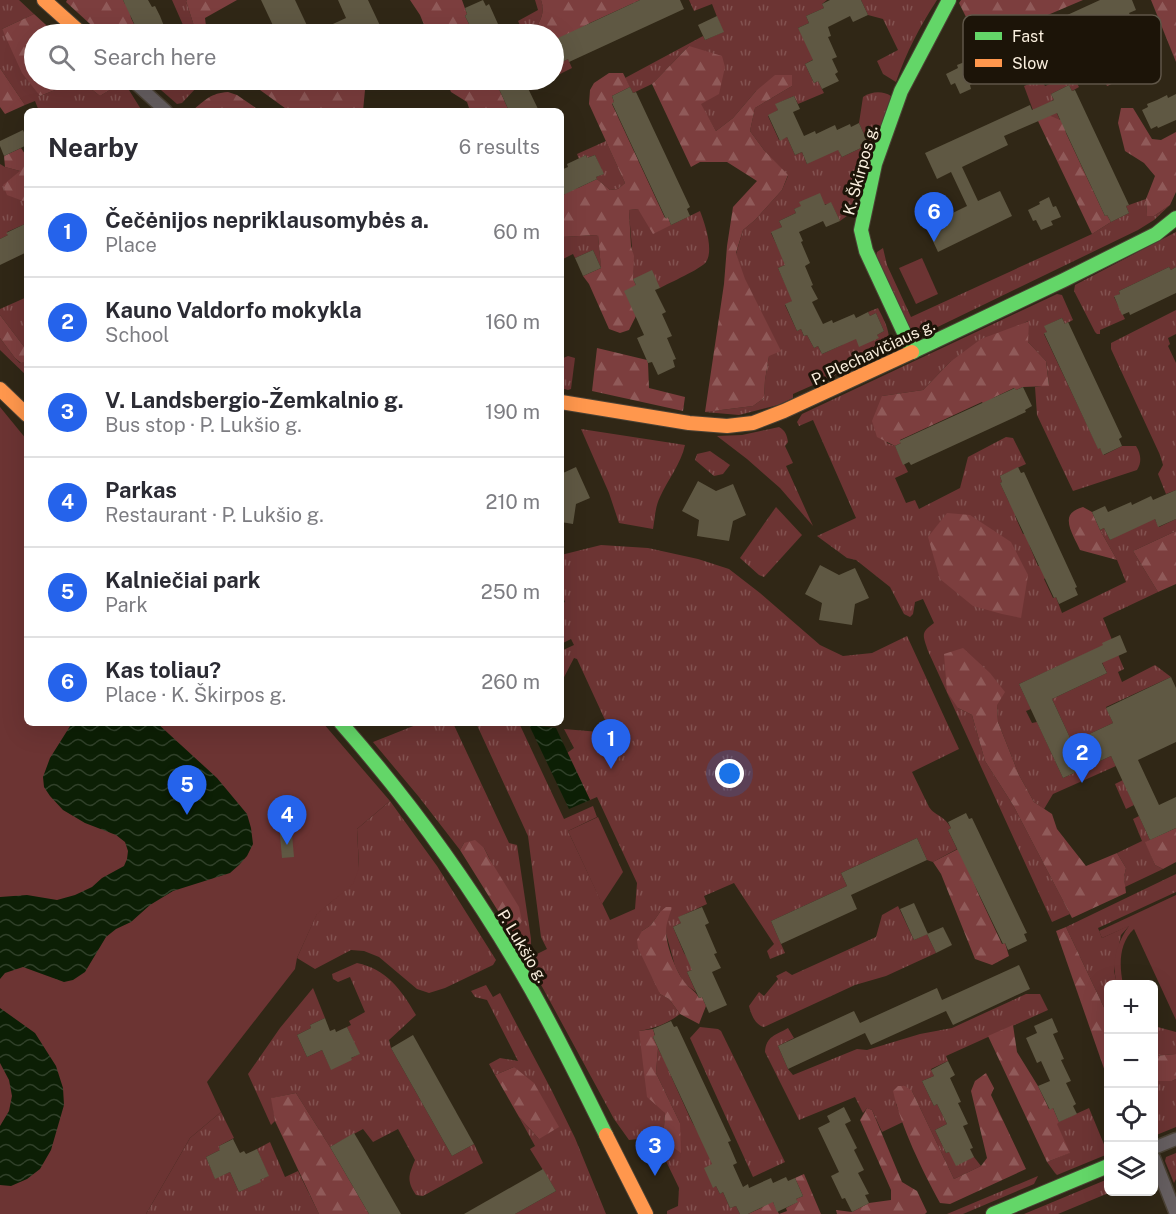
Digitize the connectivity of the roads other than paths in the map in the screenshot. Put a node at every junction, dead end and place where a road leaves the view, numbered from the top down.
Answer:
1 (44, 0) edge
2 (949, 0) edge
3 (71, 24) edge
4 (143, 90) edge
5 (163, 108) edge
6 (1176, 218) edge
7 (913, 352) junction
8 (0, 389) edge
9 (564, 403) edge
10 (24, 412) edge
11 (344, 726) edge
12 (1176, 1139) edge
13 (1158, 1146) edge
14 (1104, 1168) edge
15 (1158, 1168) edge
16 (644, 1212) edge
17 (993, 1214) edge
18 (1176, 1214) edge

1 - 3 street
2 - 7 street, K. Škirpos g.
4 - 5 street
6 - 7 street, P. Plechavičiaus g.
7 - 9 street, P. Plechavičiaus g.
8 - 10 street
11 - 16 street, P. Lukšio g.
12 - 13 street
14 - 17 street
15 - 18 street

